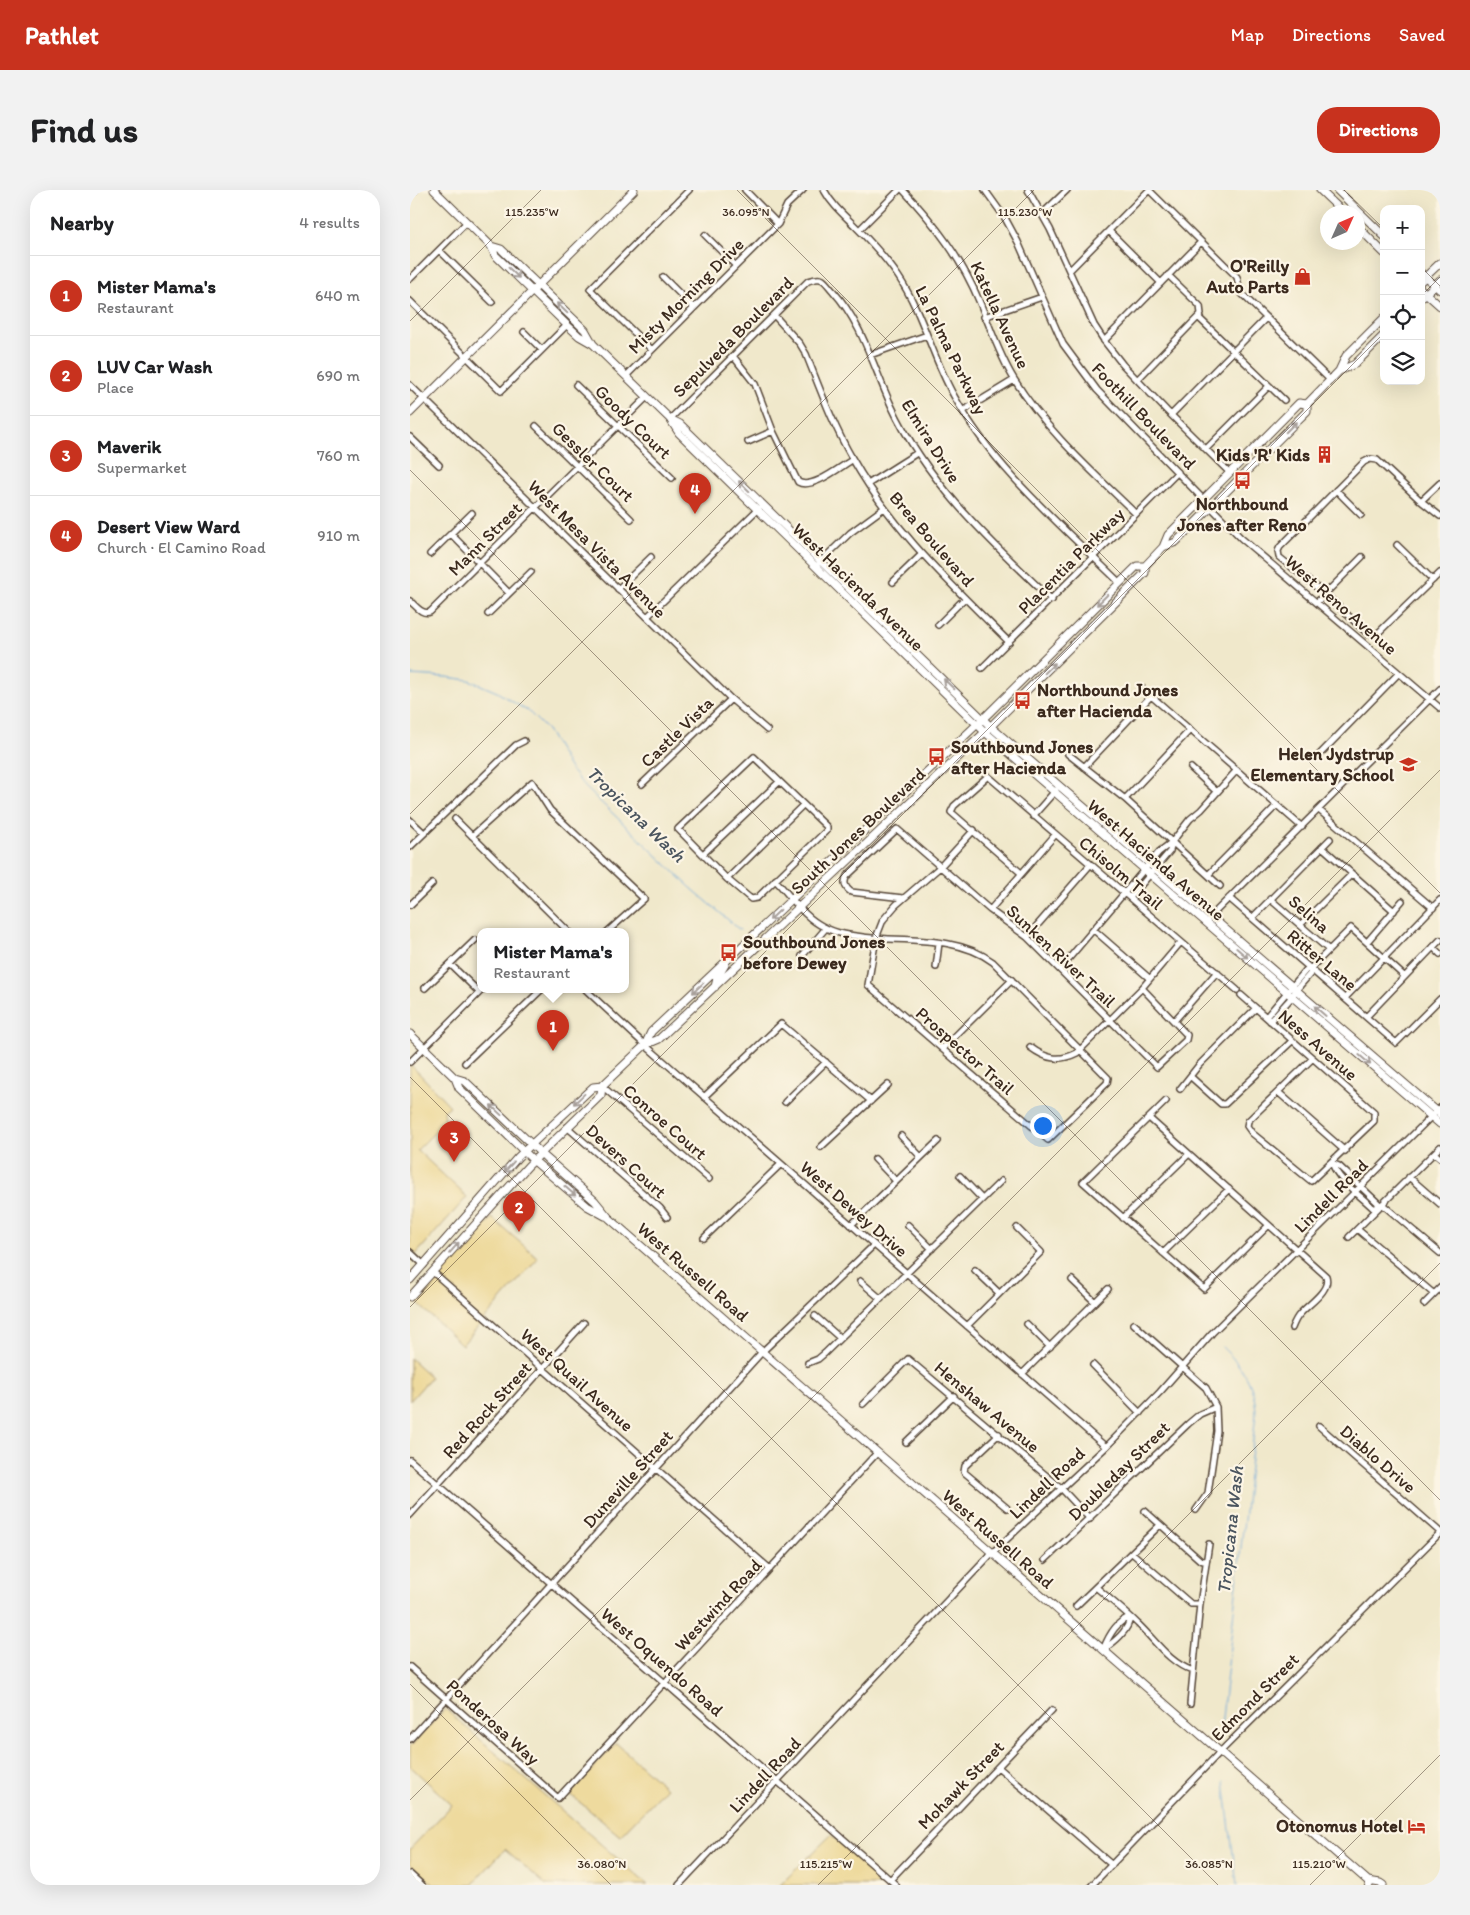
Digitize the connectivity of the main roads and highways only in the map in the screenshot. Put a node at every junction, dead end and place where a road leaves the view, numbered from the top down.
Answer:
1 (434, 190) edge
2 (634, 190) edge
3 (1320, 190) edge
4 (1337, 190) edge
5 (1336, 205) edge
6 (1380, 232) edge
7 (1365, 234) edge
8 (491, 246) junction
9 (1381, 250) edge
10 (1440, 263) edge
11 (1425, 275) edge
12 (1425, 278) edge
13 (538, 285) junction
14 (1438, 285) edge
15 (532, 291) junction
16 (1425, 293) edge
17 (1424, 295) edge
18 (1440, 306) edge
19 (1380, 322) edge
20 (1380, 339) edge
21 (593, 344) junction
22 (1339, 371) junction
23 (1307, 404) junction
24 (410, 413) edge
25 (1163, 548) junction
26 (818, 564) junction
27 (1144, 566) junction
28 (854, 593) junction
29 (848, 599) junction
30 (1083, 620) junction
31 (1091, 628) junction
32 (929, 665) junction
33 (923, 671) junction
34 (984, 718) junction
35 (977, 724) junction
36 (988, 729) junction
37 (729, 958) junction
38 (715, 987) junction
39 (410, 1034) edge
40 (645, 1045) junction
41 (455, 1078) junction
42 (602, 1086) junction
43 (1437, 1112) edge
44 (1440, 1124) edge
45 (531, 1144) junction
46 (524, 1151) junction
47 (541, 1153) junction
48 (533, 1160) junction
49 (609, 1218) junction
50 (410, 1280) edge
51 (410, 1297) edge
52 (1369, 1883) edge
53 (1383, 1885) edge

1 - 8 main road, West Hacienda Avenue
2 - 13 main road
3 - 5 main road
4 - 6 main road
7 - 9 main road
8 - 13 main road, West Hacienda Avenue
8 -> 15 main road, West Hacienda Avenue
10 - 11 main road
12 - 14 main road
13 - 15 main road
21 -> 13 main road, West Hacienda Avenue
14 - 16 main road
15 - 21 main road, West Hacienda Avenue
15 - 24 main road
17 - 18 main road
19 - 22 main road, South Jones Boulevard
20 - 22 main road, South Jones Boulevard
21 - 26 main road, West Hacienda Avenue
22 - 23 main road, South Jones Boulevard
25 -> 23 main road, South Jones Boulevard
23 - 25 main road, South Jones Boulevard
25 - 27 main road, South Jones Boulevard
26 - 28 main road, West Hacienda Avenue
26 - 29 main road, West Hacienda Avenue
27 -> 30 main road, South Jones Boulevard
27 - 31 main road, South Jones Boulevard
28 - 29 main road
28 - 32 main road, West Hacienda Avenue
29 - 33 main road, West Hacienda Avenue
30 - 31 main road
30 - 34 main road, South Jones Boulevard
36 -> 31 main road, South Jones Boulevard
32 - 33 main road
34 -> 32 main road, West Hacienda Avenue
33 - 35 main road, West Hacienda Avenue
34 - 35 main road, South Jones Boulevard
34 - 36 main road, West Hacienda Avenue
35 - 36 main road, West Hacienda Avenue
35 -> 37 main road, South Jones Boulevard
36 - 38 main road, South Jones Boulevard
36 - 43 main road, West Hacienda Avenue
37 - 38 main road
37 -> 40 main road, South Jones Boulevard
38 - 40 main road, South Jones Boulevard
39 - 41 main road, West Russell Road
40 - 42 main road, South Jones Boulevard
45 -> 41 main road, West Russell Road
41 - 46 main road, West Russell Road
42 -> 45 main road, South Jones Boulevard
42 - 47 main road, South Jones Boulevard
43 - 44 main road, West Hacienda Avenue
45 - 46 main road, South Jones Boulevard
45 - 47 main road, West Russell Road
46 - 48 main road, West Russell Road
46 -> 50 main road, South Jones Boulevard
47 - 48 main road, South Jones Boulevard
47 - 49 main road, West Russell Road
48 -> 49 main road, West Russell Road
51 -> 48 main road, South Jones Boulevard
49 - 52 main road, West Russell Road
52 - 53 main road, West Russell Road

